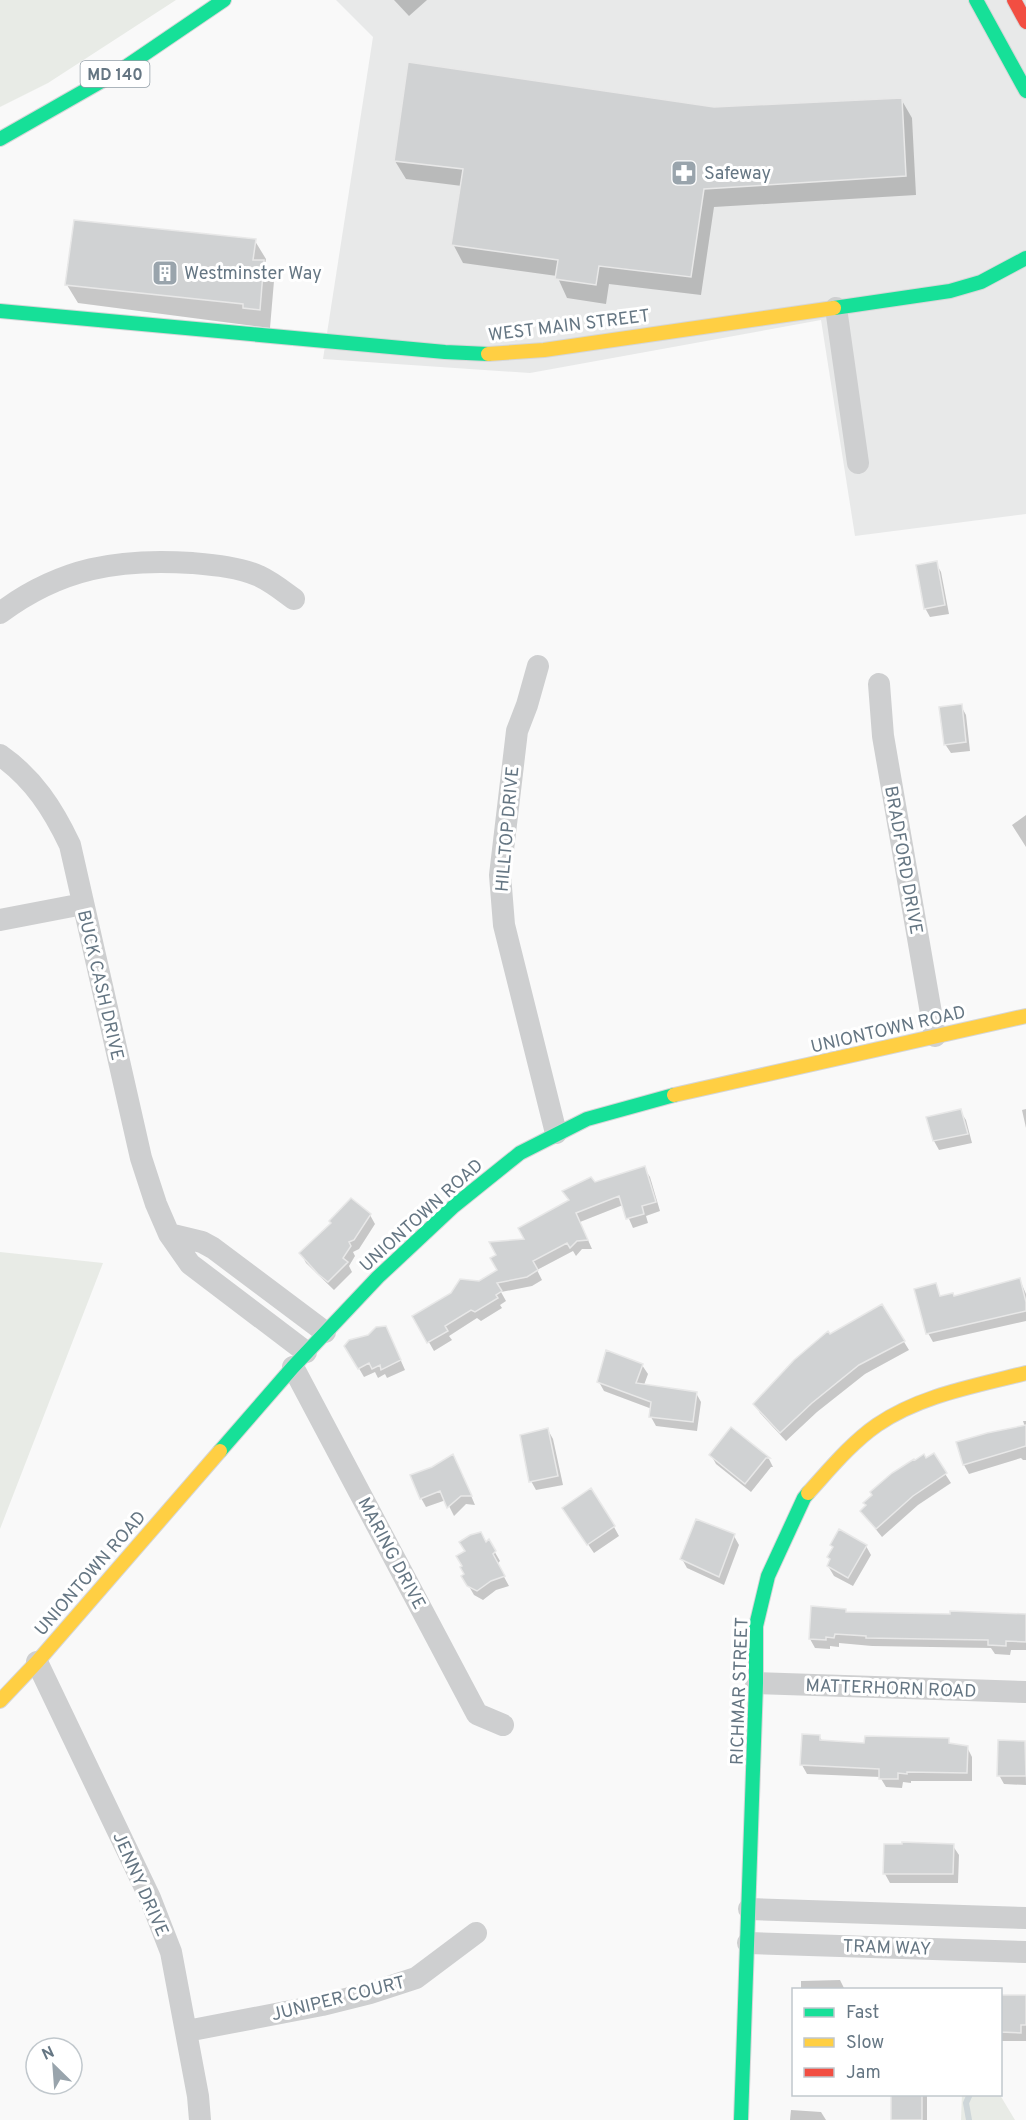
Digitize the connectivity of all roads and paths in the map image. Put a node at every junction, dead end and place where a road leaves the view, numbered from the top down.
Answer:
1 (224, 0) edge
2 (976, 0) edge
3 (1014, 0) edge
4 (1026, 22) edge
5 (1026, 91) edge
6 (0, 139) edge
7 (1026, 258) edge
8 (837, 308) junction
9 (0, 311) edge
10 (858, 463) dead end
11 (294, 599) dead end
12 (0, 613) edge
13 (538, 666) dead end
14 (879, 684) dead end
15 (0, 755) edge
16 (83, 904) junction
17 (0, 920) edge
18 (1026, 1016) edge
19 (935, 1036) junction
20 (556, 1134) junction
21 (169, 1234) junction
22 (325, 1332) junction
23 (300, 1360) junction
24 (1026, 1373) edge
25 (37, 1662) junction
26 (756, 1683) junction
27 (1026, 1692) edge
28 (0, 1701) edge
29 (503, 1725) dead end
30 (749, 1910) junction
31 (1026, 1918) edge
32 (476, 1933) dead end
33 (748, 1943) junction
34 (1026, 1952) edge
35 (187, 2031) junction
36 (200, 2120) edge
37 (741, 2120) edge

1 - 6 main road, MD 140
2 - 5 main road
3 - 4 main road
7 - 8 main road, WEST MAIN STREET
8 - 9 main road, WEST MAIN STREET
8 - 10 street
11 - 12 street
13 - 20 street, HILLTOP DRIVE
14 - 19 street, BRADFORD DRIVE
15 - 16 street, BUCK CASH DRIVE
16 - 17 street
16 - 21 street, BUCK CASH DRIVE
18 - 19 main road, UNIONTOWN ROAD
19 - 20 main road, UNIONTOWN ROAD
20 - 22 main road, UNIONTOWN ROAD
21 - 22 street
21 - 23 street, BUCK CASH DRIVE
22 - 23 main road, UNIONTOWN ROAD
23 - 25 main road, UNIONTOWN ROAD
23 - 29 street, MARING DRIVE
24 - 26 main road, RICHMAR STREET
25 - 28 main road, UNIONTOWN ROAD
25 - 35 street, JENNY DRIVE
26 - 27 street, MATTERHORN ROAD
26 - 30 main road, RICHMAR STREET
30 - 31 street, TRAM WAY
30 - 33 main road, RICHMAR STREET
32 - 35 street, JUNIPER COURT
33 - 34 street, TRAM WAY
33 - 37 main road, RICHMAR STREET
35 - 36 street, JENNY DRIVE

